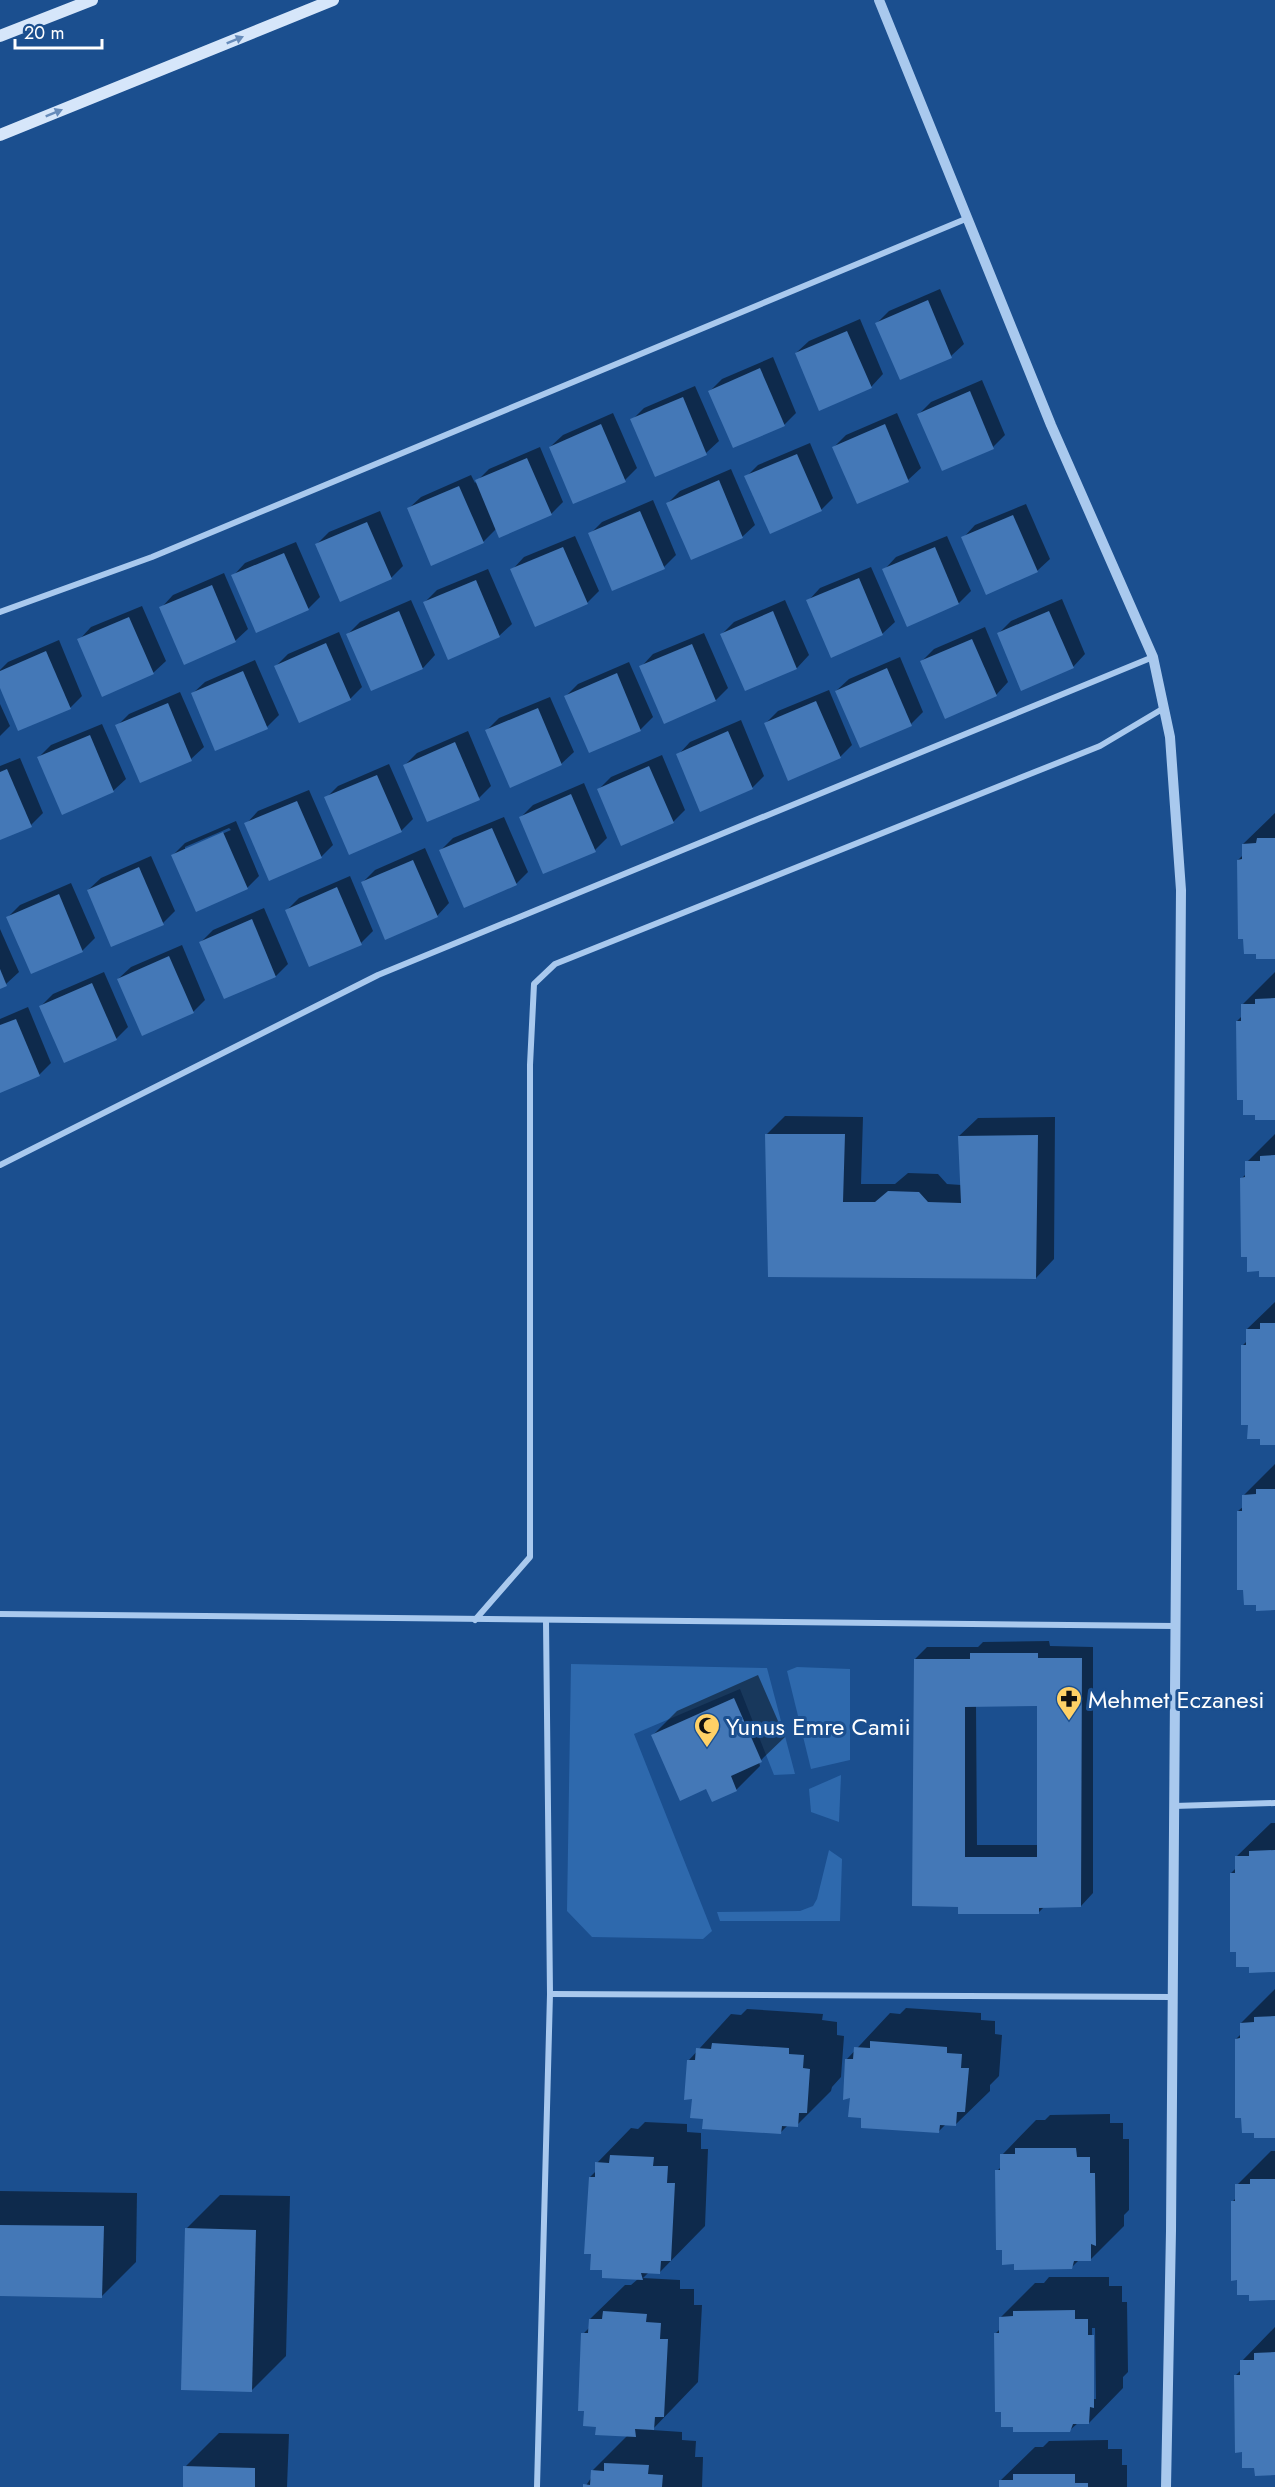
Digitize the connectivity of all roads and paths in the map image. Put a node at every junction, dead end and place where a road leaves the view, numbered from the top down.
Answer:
1 (92, 0) edge
2 (333, 0) edge
3 (879, 0) edge
4 (0, 36) edge
5 (0, 135) edge
6 (968, 218) junction
7 (0, 612) edge
8 (1154, 657) junction
9 (1164, 708) junction
10 (0, 1165) edge
11 (0, 1614) edge
12 (475, 1620) junction
13 (546, 1621) junction
14 (1175, 1626) junction
15 (1275, 1803) edge
16 (1174, 1806) junction
17 (550, 1994) junction
18 (1172, 1997) junction
19 (537, 2487) edge
20 (1166, 2487) edge

1 - 4 main road
5 -> 2 main road
3 - 6 street
6 - 7 street
6 - 8 street
8 - 9 street
8 - 10 street
9 - 12 street
9 - 14 street
11 - 12 street
12 - 13 street
13 - 14 street
13 - 17 street
14 - 16 street
15 - 16 street
16 - 18 street
17 - 18 street
17 - 19 street
18 - 20 street

